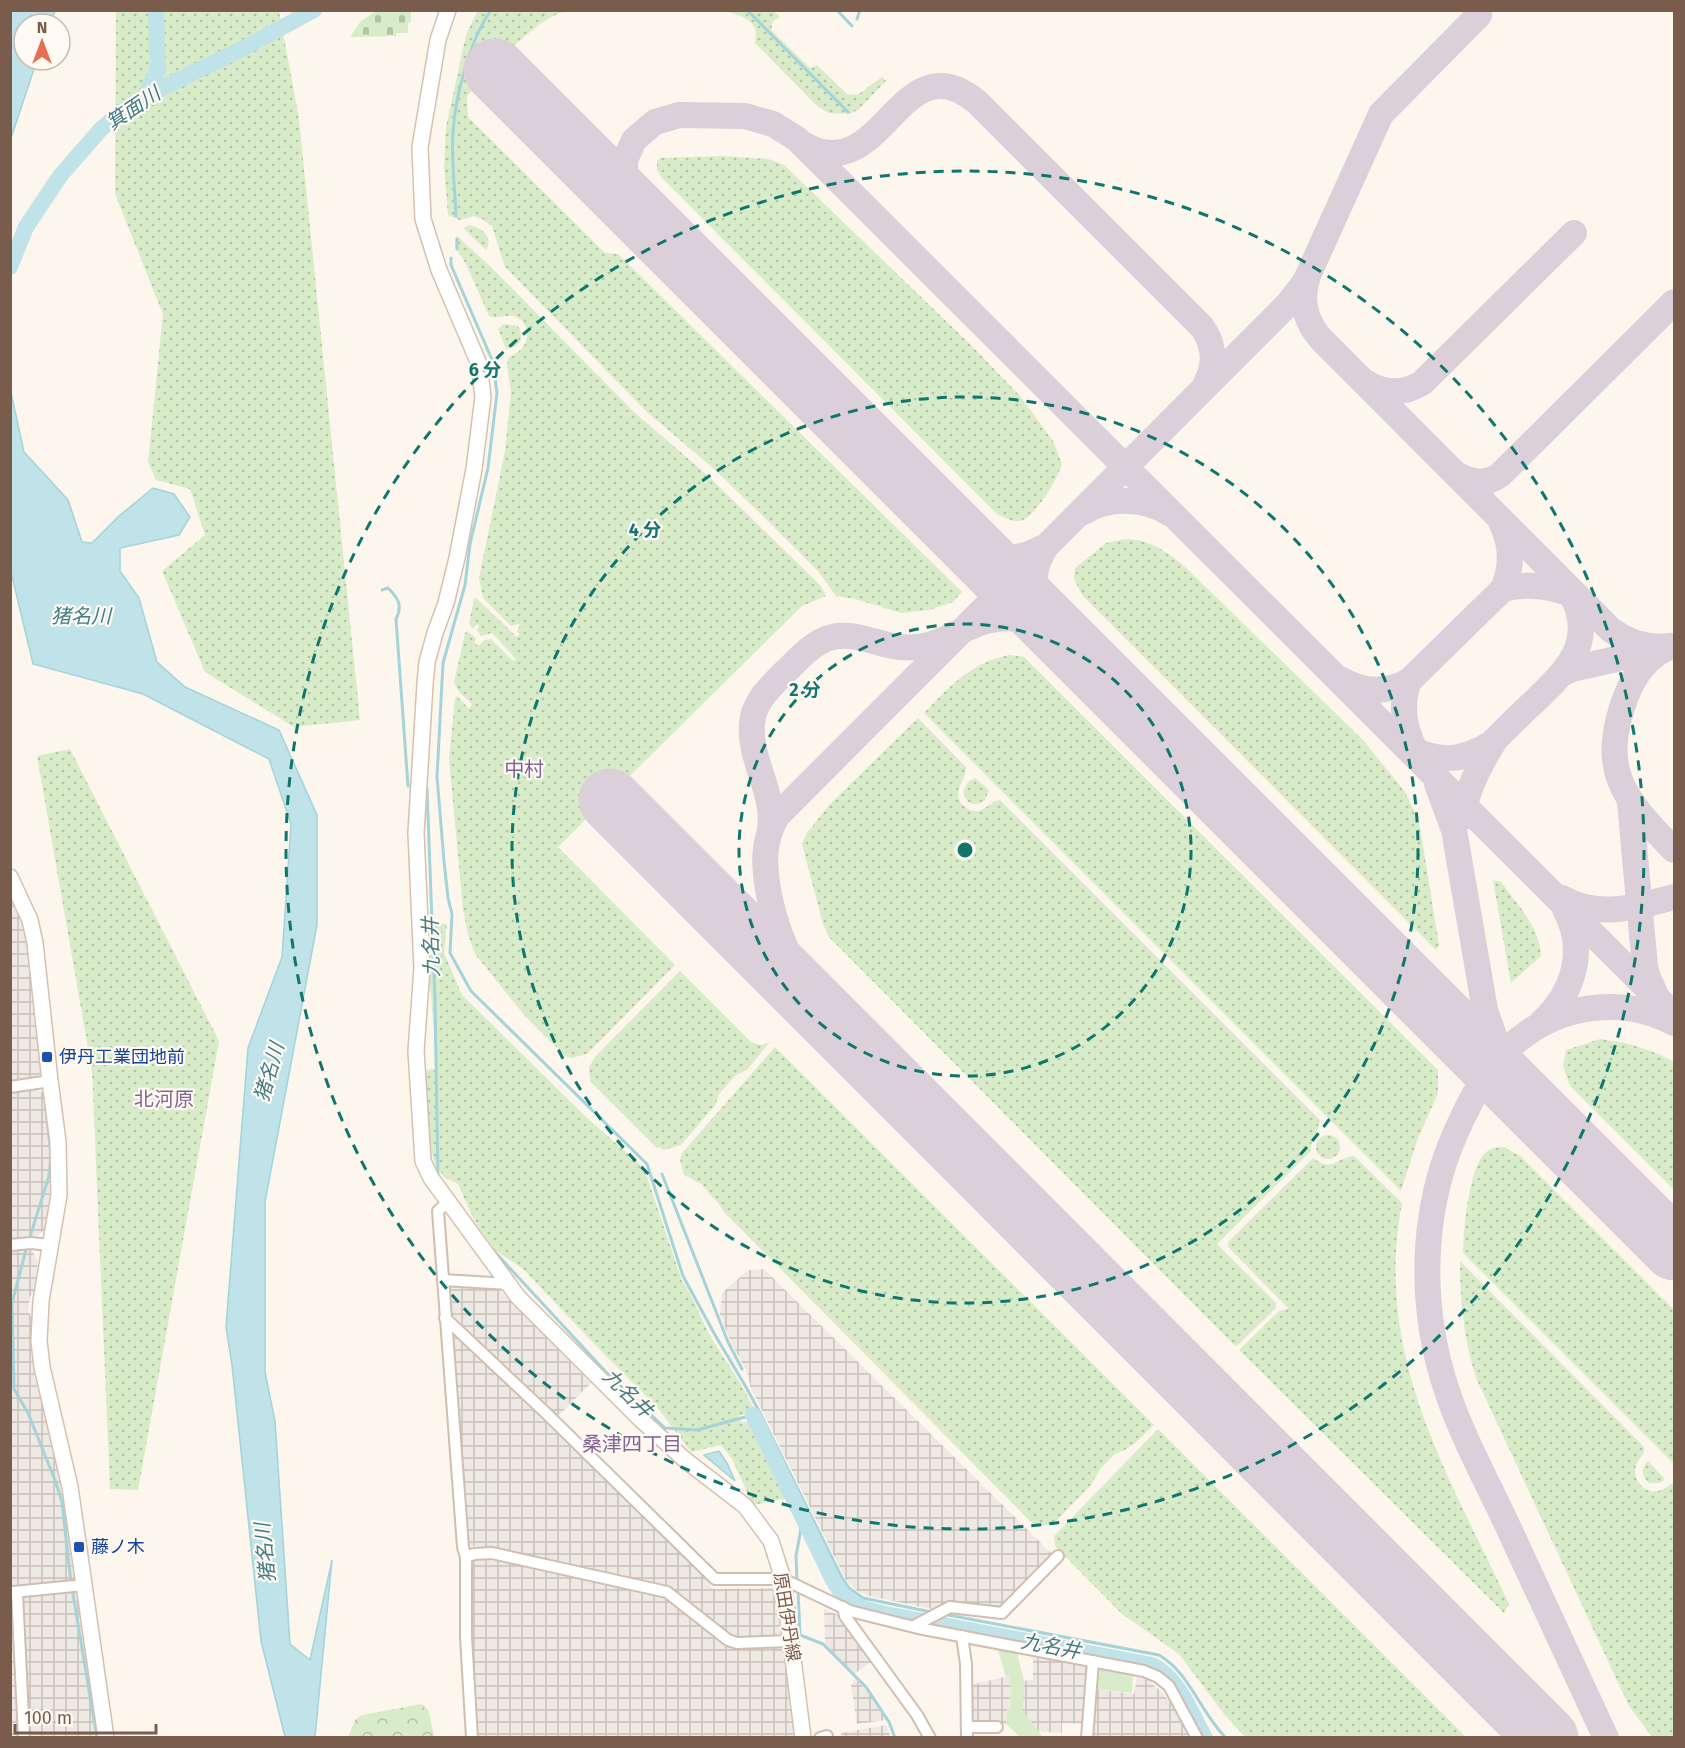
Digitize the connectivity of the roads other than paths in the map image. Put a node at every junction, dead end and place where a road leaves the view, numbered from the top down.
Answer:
1 (448, 10) edge
2 (10, 878) edge
3 (50, 1081) junction
4 (10, 1087) edge
5 (448, 1202) junction
6 (10, 1245) edge
7 (49, 1245) junction
8 (443, 1280) junction
9 (509, 1284) junction
10 (445, 1317) junction
11 (1058, 1556) dead end
12 (466, 1557) junction
13 (783, 1579) junction
14 (84, 1585) junction
15 (14, 1592) edge
16 (843, 1607) junction
17 (914, 1626) junction
18 (962, 1636) junction
19 (791, 1641) junction
20 (1093, 1661) junction
21 (997, 1727) dead end
22 (967, 1732) edge
23 (24, 1737) edge
24 (106, 1737) edge
25 (472, 1737) edge
26 (803, 1737) edge
27 (930, 1737) edge
28 (1087, 1737) edge
29 (1197, 1737) edge

1 - 5 street, 原田伊丹線
2 - 3 street
3 - 4 street
3 - 7 street
5 - 8 street
5 - 9 street, 原田伊丹線
6 - 7 street
7 - 14 street
8 - 9 street
8 - 10 street
9 - 13 street, 原田伊丹線
10 - 12 street
10 - 13 street
11 - 17 street
12 - 19 street
12 - 25 street
13 - 16 street
13 - 19 street, 原田伊丹線
14 - 15 street
14 - 24 street
15 - 23 street
16 - 17 street
16 - 27 street
17 - 18 street
18 - 20 street
18 - 22 street
19 - 26 street, 原田伊丹線
20 - 28 street
20 - 29 street
21 - 22 street

